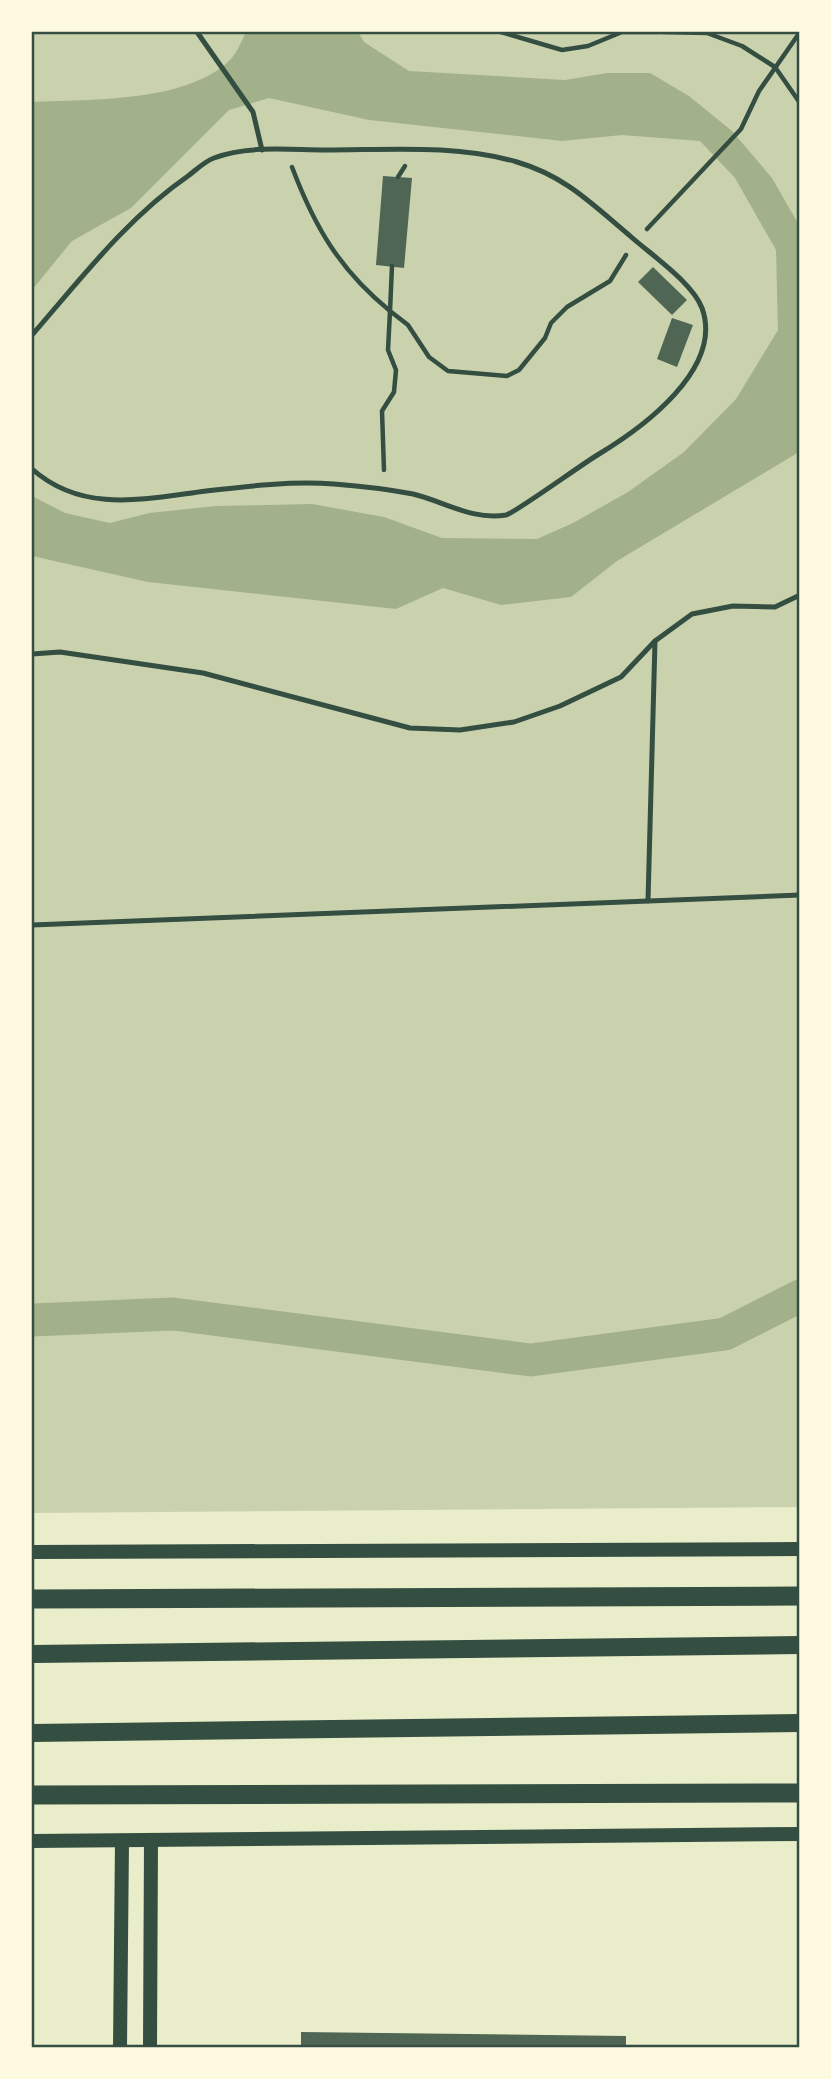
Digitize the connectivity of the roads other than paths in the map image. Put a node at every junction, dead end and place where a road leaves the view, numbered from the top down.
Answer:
1 (197, 32) edge
2 (262, 150) junction
3 (32, 335) edge
4 (32, 469) edge
5 (800, 595) edge
6 (654, 640) junction
7 (32, 654) edge
8 (800, 895) edge
9 (648, 901) junction
10 (32, 925) edge
11 (800, 1549) edge
12 (32, 1552) edge
13 (800, 1595) edge
14 (32, 1599) edge
15 (800, 1644) edge
16 (32, 1654) edge
17 (800, 1723) edge
18 (32, 1734) edge
19 (800, 1793) edge
20 (32, 1795) edge
21 (800, 1834) edge
22 (122, 1840) junction
23 (151, 1840) junction
24 (32, 1841) edge
25 (120, 2048) edge
26 (150, 2048) edge

1 - 2 lane
2 - 3 lane
2 - 4 lane
5 - 6 lane
6 - 7 lane
6 - 9 lane
8 - 9 lane
9 - 10 lane
11 - 12 main road
13 - 14 highway
15 - 16 main road
17 - 18 main road
19 - 20 highway
21 - 23 main road
22 - 23 main road
22 - 24 main road
22 - 25 main road
23 - 26 main road

